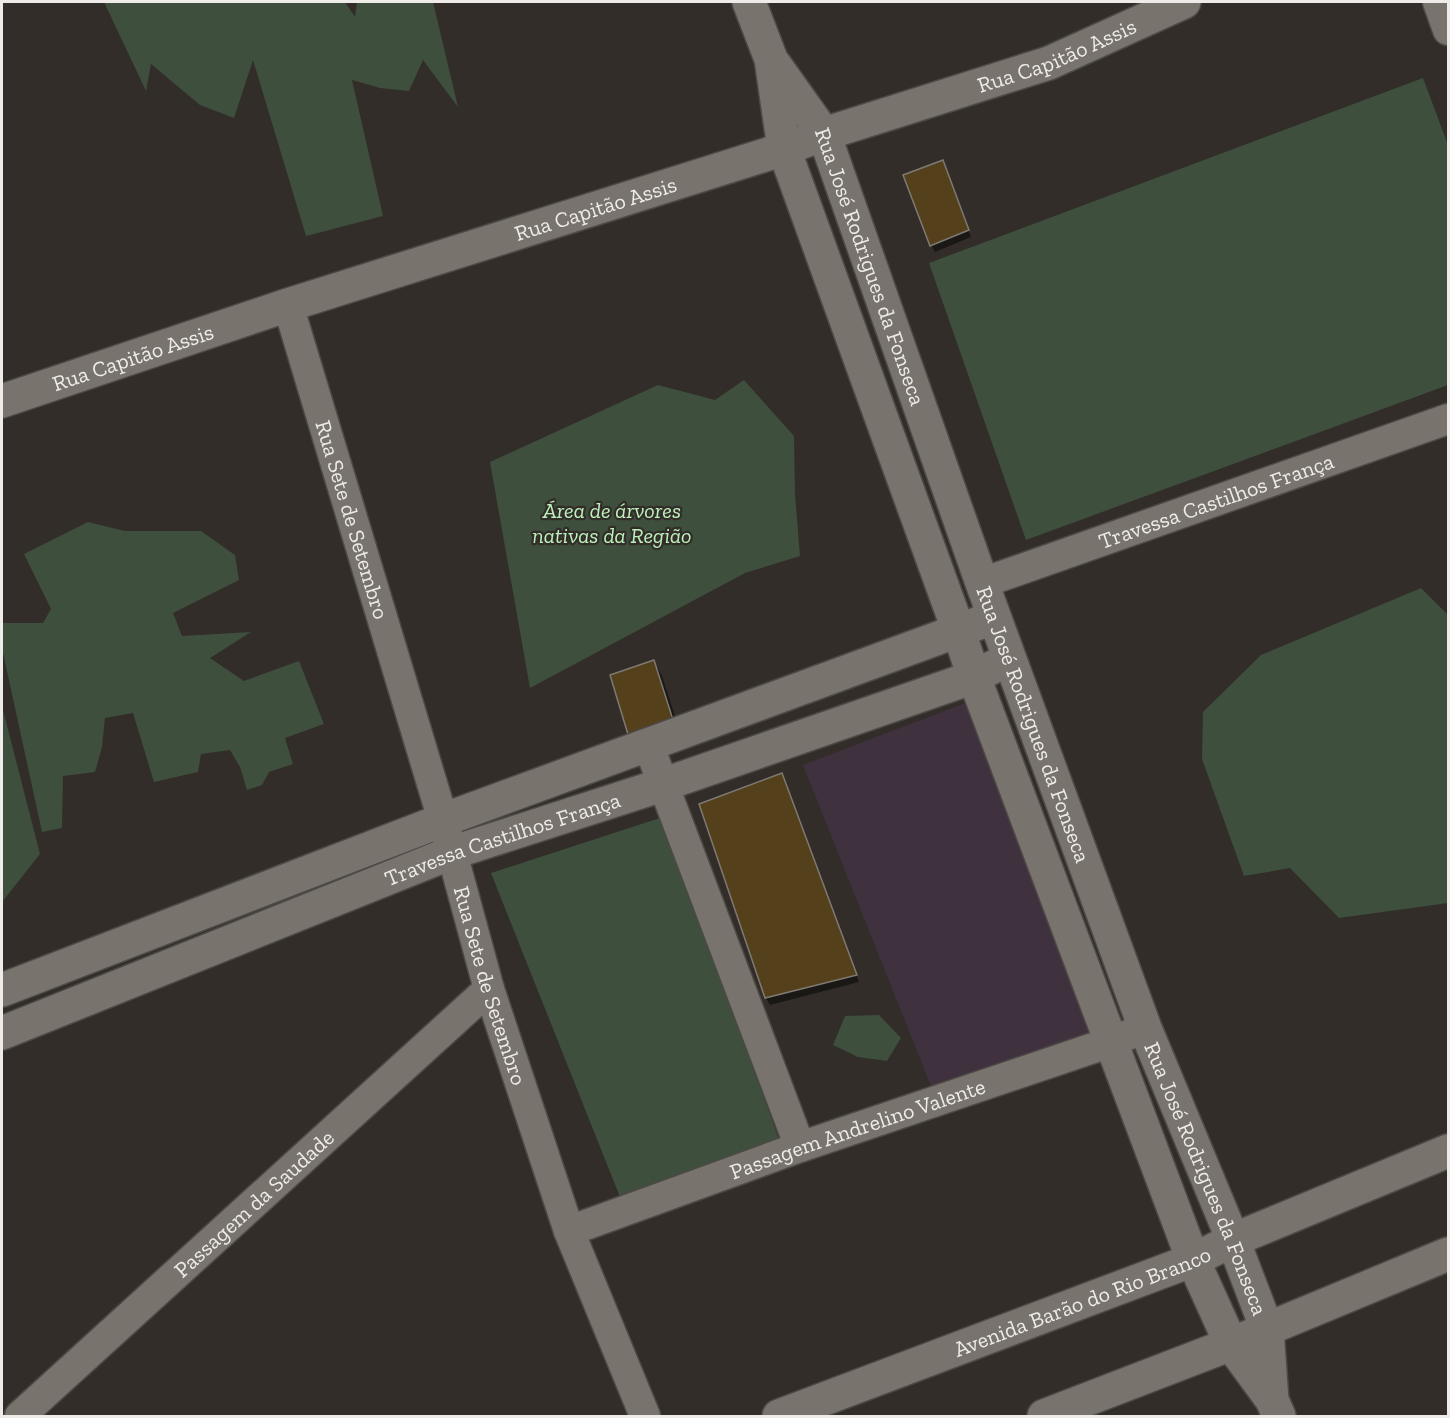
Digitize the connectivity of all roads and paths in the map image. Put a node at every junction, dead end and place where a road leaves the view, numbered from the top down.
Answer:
1 (748, 2) edge
2 (1184, 2) edge
3 (1438, 2) edge
4 (1449, 30) edge
5 (771, 59) junction
6 (824, 134) junction
7 (784, 149) junction
8 (288, 305) junction
9 (2, 400) edge
10 (1449, 418) edge
11 (925, 419) junction
12 (888, 434) junction
13 (982, 583) junction
14 (995, 618) junction
15 (958, 629) junction
16 (1010, 658) junction
17 (974, 677) junction
18 (648, 744) junction
19 (665, 784) junction
20 (442, 820) junction
21 (452, 853) junction
22 (489, 989) junction
23 (2, 990) edge
24 (1145, 1028) junction
25 (2, 1033) edge
26 (1111, 1042) junction
27 (800, 1148) junction
28 (1449, 1151) edge
29 (569, 1231) junction
30 (1233, 1240) junction
31 (1449, 1254) edge
32 (1193, 1260) junction
33 (1267, 1329) junction
34 (1231, 1344) junction
35 (1276, 1408) edge
36 (20, 1416) edge
37 (645, 1416) edge
38 (778, 1416) edge
39 (1044, 1416) edge

1 - 5 street, Rua José Rodrigues da Fonseca
2 - 6 street, Rua Capitão Assis
3 - 4 street
5 - 6 street, Rua José Rodrigues da Fonseca
5 - 7 street, Rua José Rodrigues da Fonseca
6 - 7 street, Rua Capitão Assis
6 - 11 street, Rua José Rodrigues da Fonseca
7 - 8 street, Rua Capitão Assis
7 - 12 street, Rua José Rodrigues da Fonseca
8 - 9 street, Rua Capitão Assis
8 - 20 street, Rua Sete de Setembro
10 - 13 street, Travessa Castilhos França
11 - 12 street
11 - 13 street, Rua José Rodrigues da Fonseca
12 - 15 street, Rua José Rodrigues da Fonseca
13 - 14 street, Rua José Rodrigues da Fonseca
14 - 15 street, Travessa Castilhos França
14 - 16 street, Rua José Rodrigues da Fonseca
15 - 17 street, Rua José Rodrigues da Fonseca
15 - 18 street, Travessa Castilhos França
16 - 17 street, Travessa Castilhos França
16 - 24 street, Rua José Rodrigues da Fonseca
17 - 19 street, Travessa Castilhos França
17 - 26 street, Rua José Rodrigues da Fonseca
18 - 19 street
18 - 20 street, Travessa Castilhos França
19 - 21 street, Travessa Castilhos França
19 - 27 street
20 - 21 street, Rua Sete de Setembro
20 - 23 street, Travessa Castilhos França
21 - 22 street, Rua Sete de Setembro
21 - 25 street, Travessa Castilhos França
22 - 29 street, Rua Sete de Setembro
22 - 36 street, Passagem da Saudade
24 - 26 street, Passagem Andrelino Valente
24 - 30 street, Rua José Rodrigues da Fonseca
26 - 27 street, Passagem Andrelino Valente
26 - 32 street, Rua José Rodrigues da Fonseca
27 - 29 street, Passagem Andrelino Valente
28 - 30 street, Avenida Barão do Rio Branco
29 - 37 street, Rua Sete de Setembro
30 - 32 street, Avenida Barão do Rio Branco
30 - 33 street, Rua José Rodrigues da Fonseca
31 - 33 street
32 - 34 street, Rua José Rodrigues da Fonseca
32 - 38 street, Avenida Barão do Rio Branco
33 - 34 street
33 - 35 street, Rua José Rodrigues da Fonseca
34 - 35 street, Rua José Rodrigues da Fonseca
34 - 39 street

